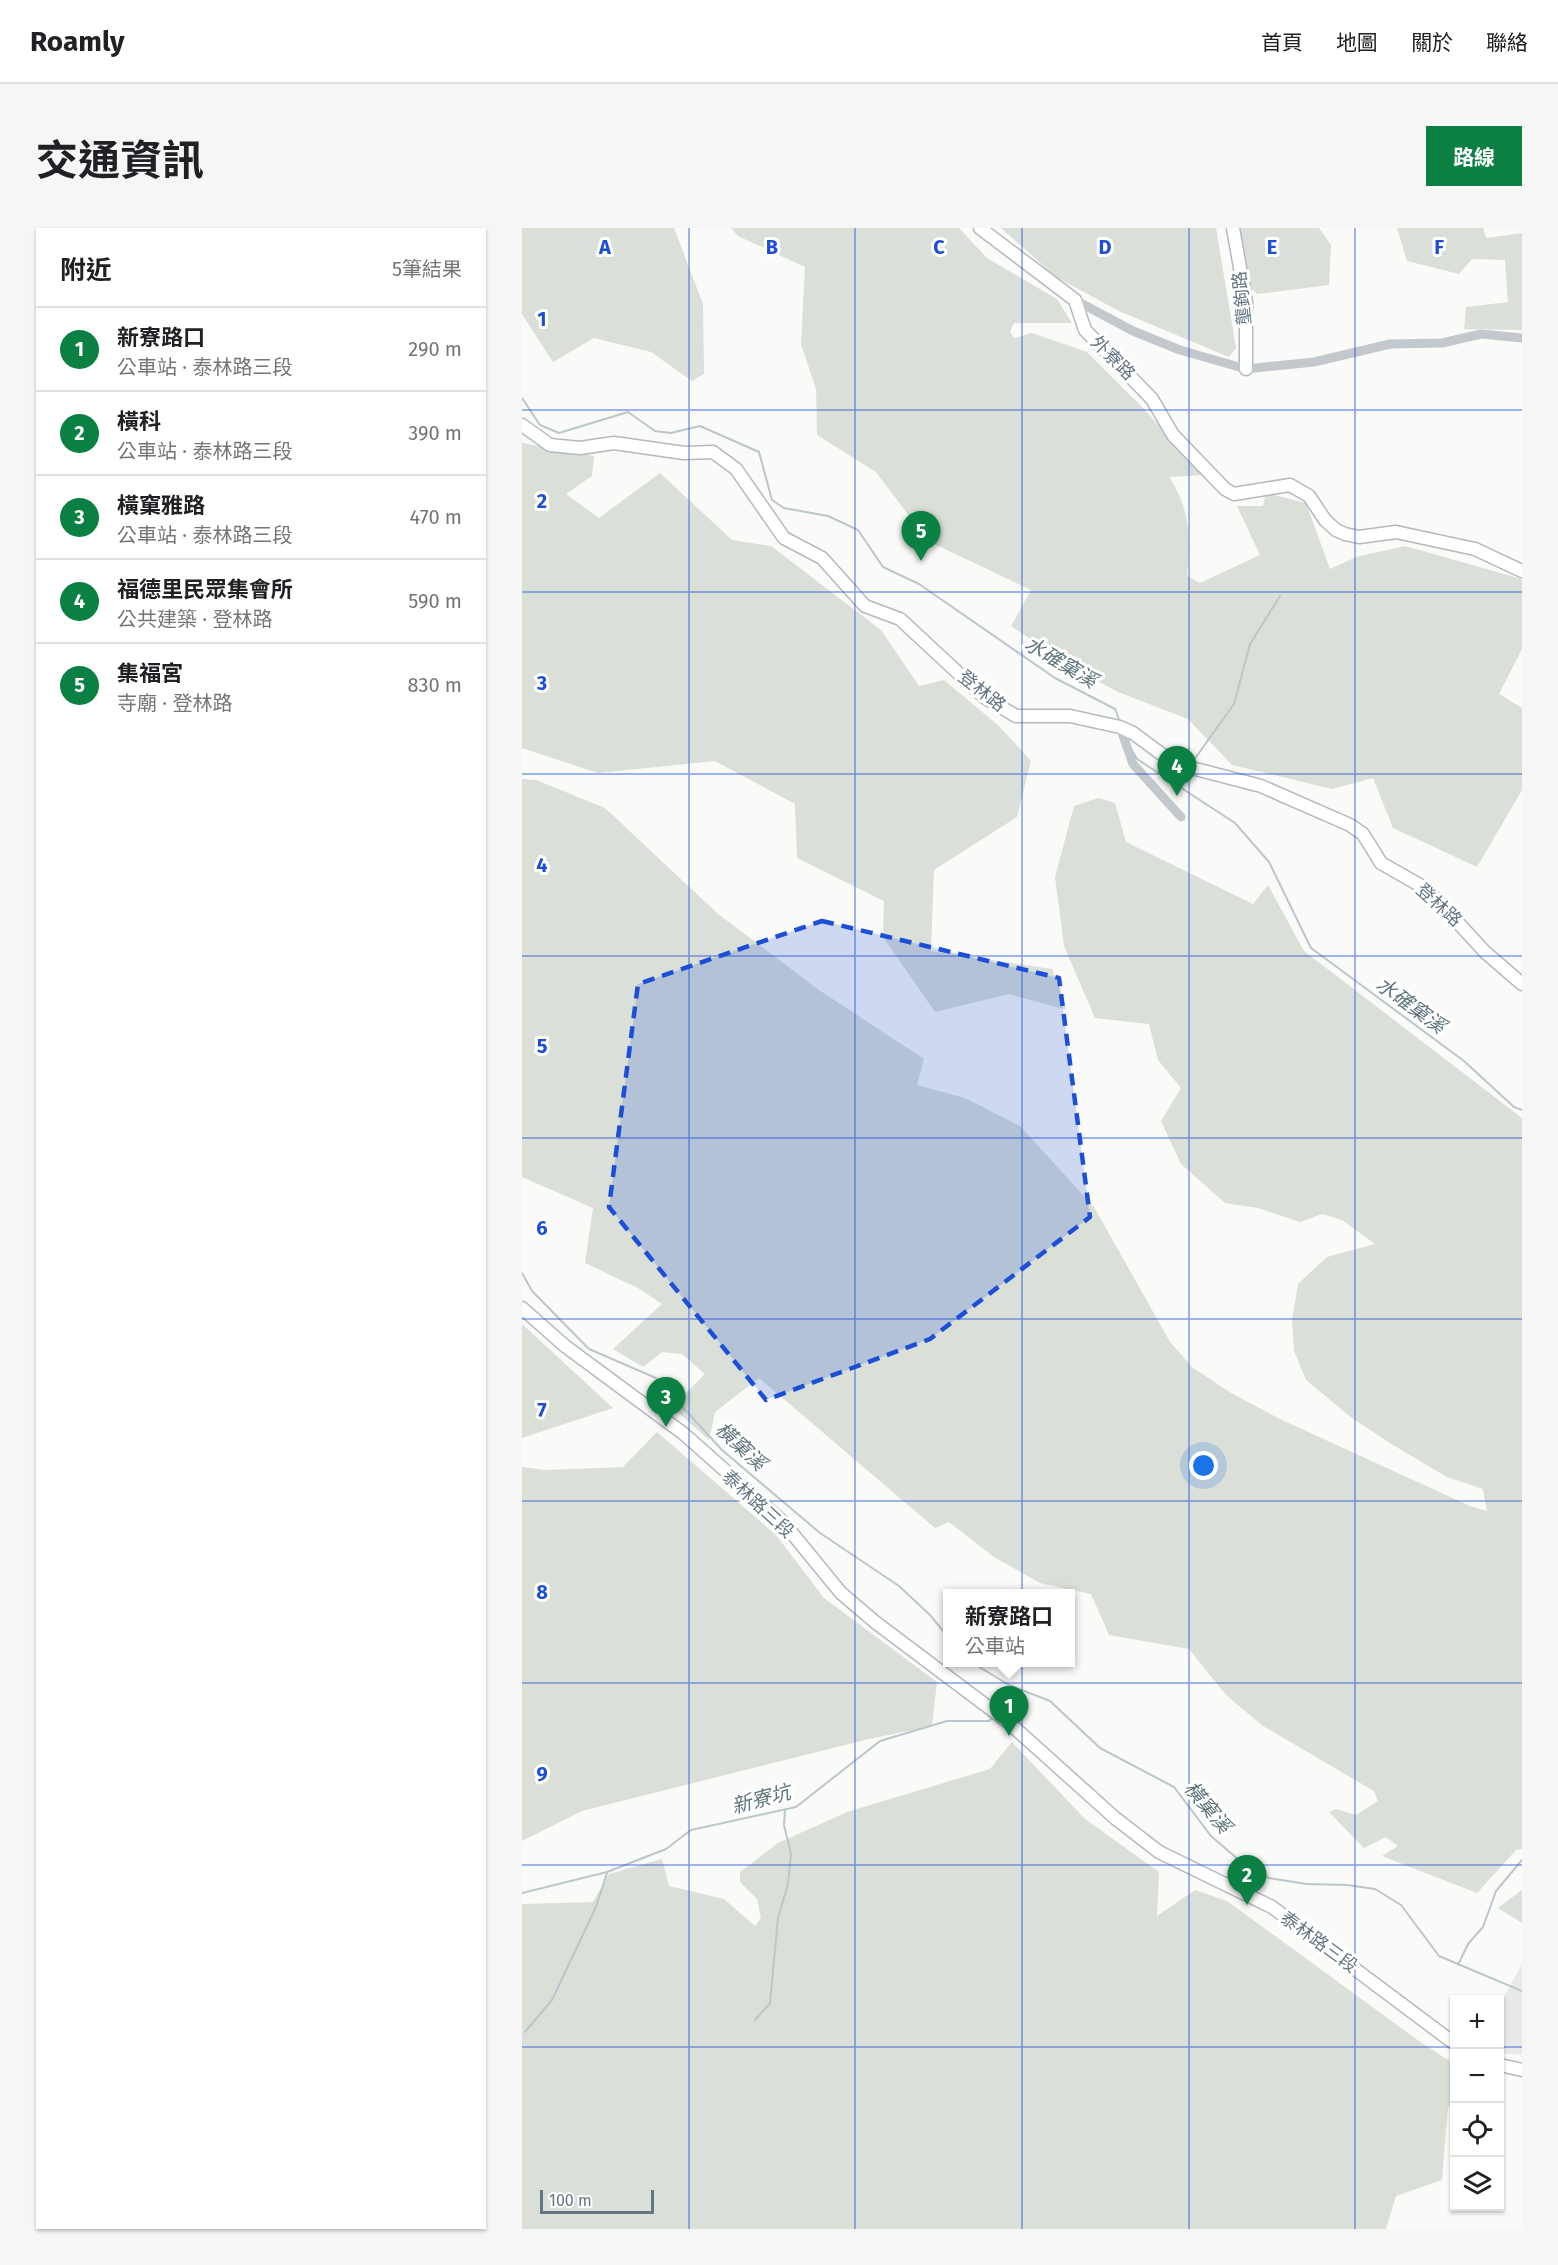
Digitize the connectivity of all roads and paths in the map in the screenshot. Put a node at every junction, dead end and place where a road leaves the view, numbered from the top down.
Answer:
1 (980, 228) edge
2 (1233, 228) edge
3 (1075, 300) junction
4 (1522, 338) edge
5 (1246, 369) junction
6 (522, 425) edge
7 (1522, 571) edge
8 (1124, 729) junction
9 (1181, 817) dead end
10 (1522, 984) edge
11 (522, 1308) edge
12 (1450, 2040) edge
13 (1504, 2066) edge
14 (1522, 2070) edge

1 - 3 street
2 - 5 street, 壟鉤路
3 - 5 street, 外寮路
3 - 7 street, 外寮路
4 - 5 street, 外寮路
6 - 8 street, 登林路
8 - 9 street
8 - 10 street, 登林路
11 - 12 street, 泰林路三段
13 - 14 street

